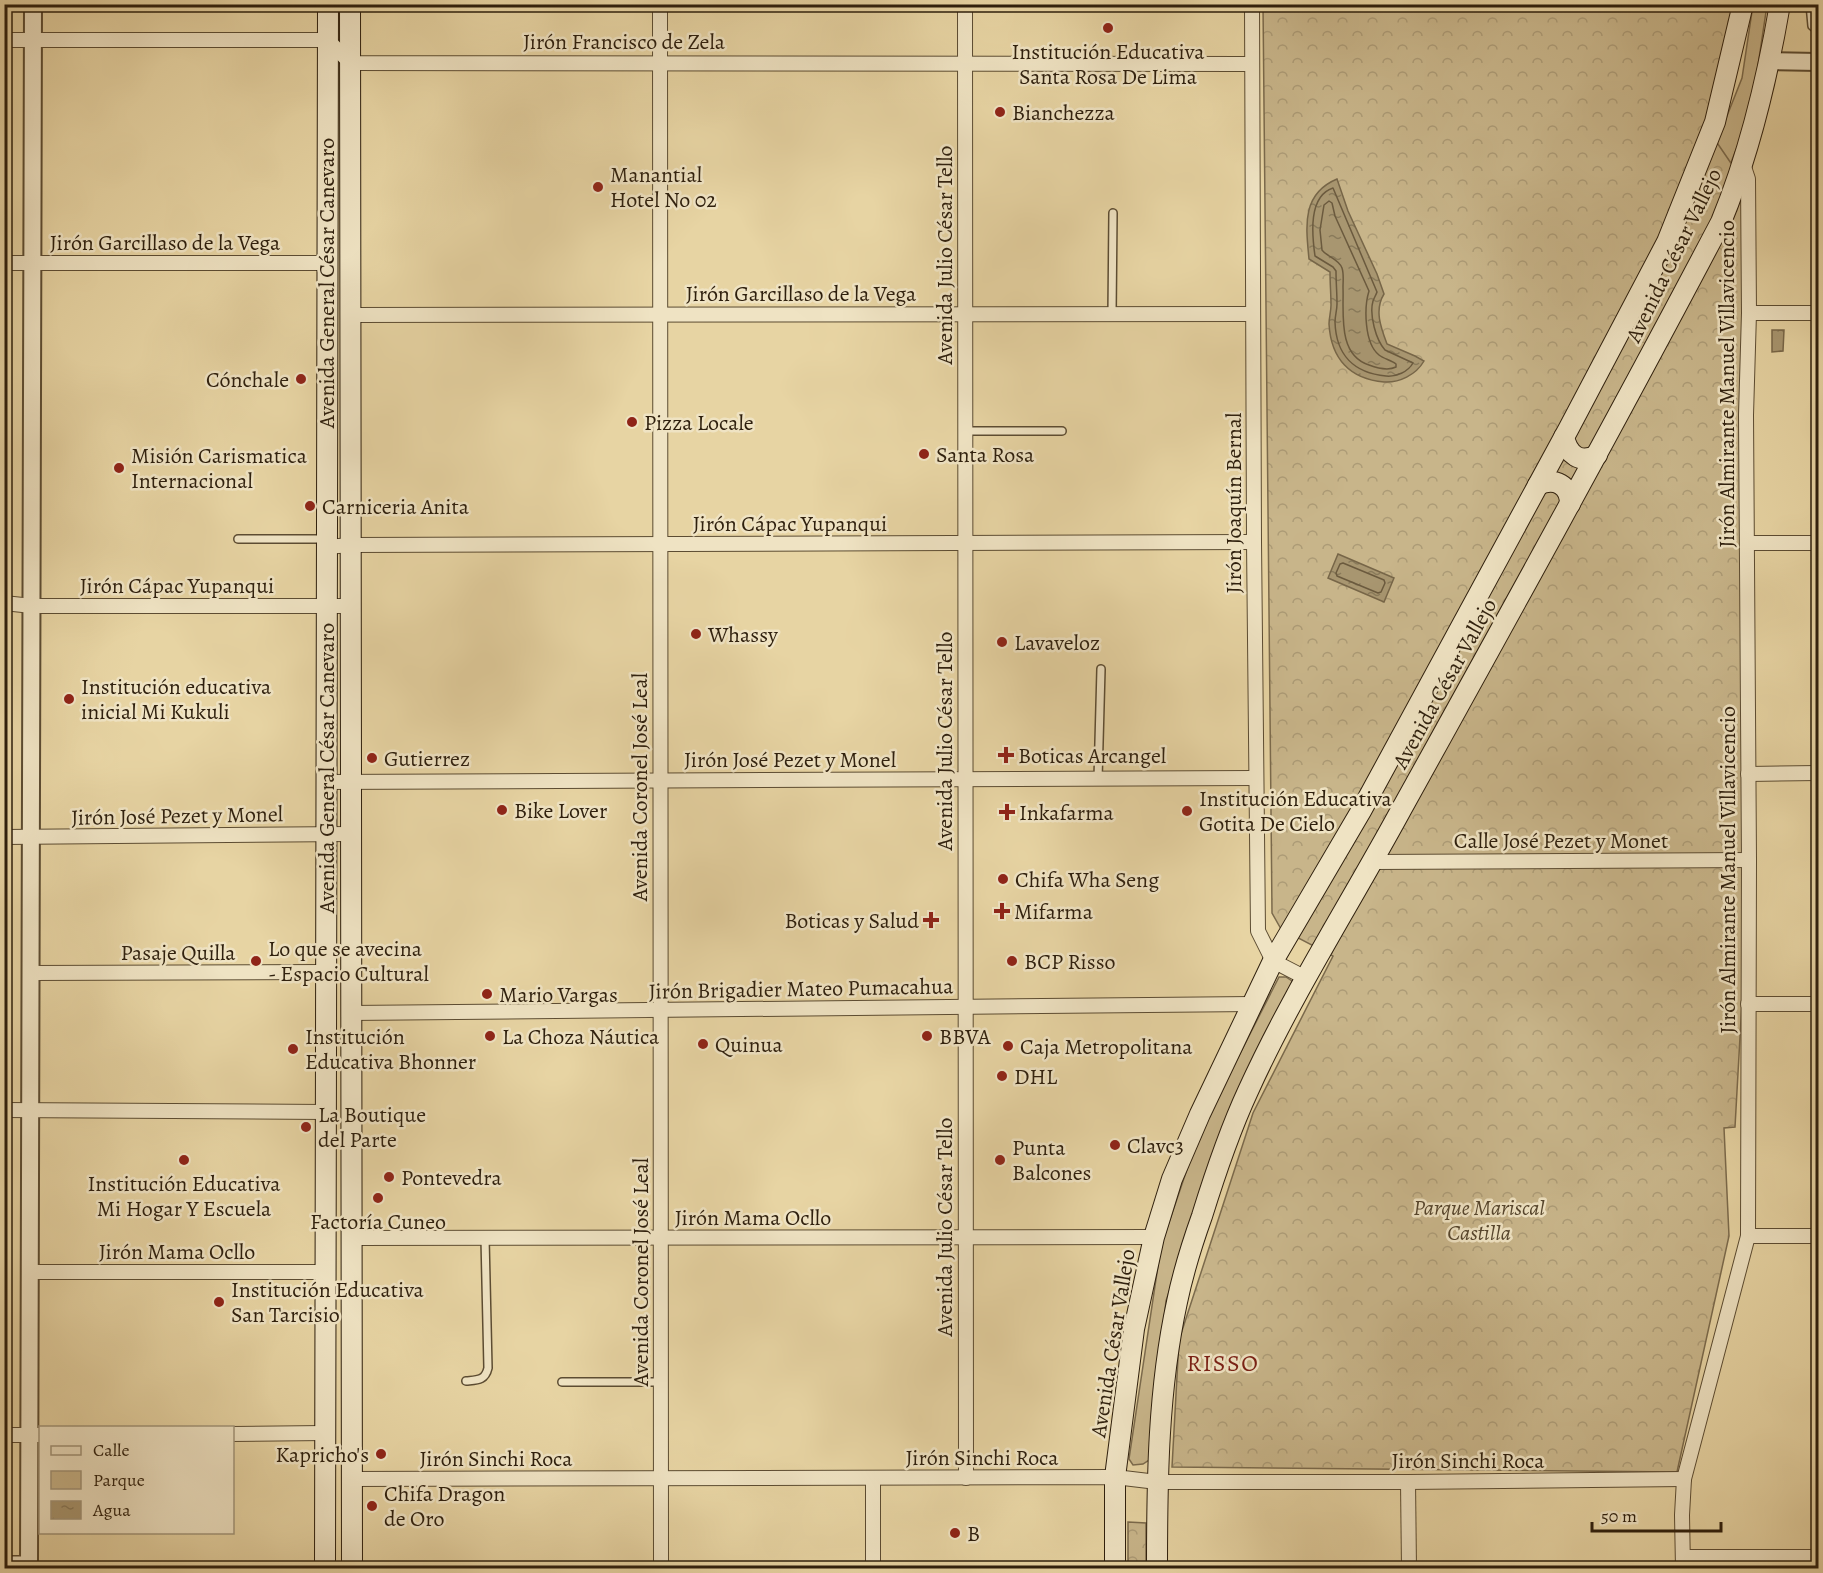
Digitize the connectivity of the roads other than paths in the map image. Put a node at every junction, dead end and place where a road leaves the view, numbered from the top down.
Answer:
1 (33, 4) edge
2 (328, 4) edge
3 (350, 4) edge
4 (660, 4) edge
5 (965, 4) edge
6 (1252, 4) edge
7 (1743, 4) edge
8 (1780, 4) edge
9 (1810, 4) edge
10 (1818, 31) edge
11 (4, 40) edge
12 (33, 40) junction
13 (328, 40) junction
14 (1770, 61) junction
15 (1818, 62) edge
16 (350, 63) junction
17 (660, 64) junction
18 (965, 64) junction
19 (1252, 64) junction
20 (1743, 164) junction
21 (1113, 213) dead end
22 (4, 262) edge
23 (32, 262) junction
24 (326, 263) junction
25 (1818, 312) edge
26 (1749, 313) junction
27 (965, 314) junction
28 (1112, 314) junction
29 (1253, 314) junction
30 (350, 315) junction
31 (660, 315) junction
32 (965, 430) junction
33 (1062, 431) dead end
34 (1564, 437) junction
35 (1597, 455) junction
36 (1538, 485) junction
37 (1570, 504) junction
38 (238, 539) dead end
39 (1254, 542) junction
40 (326, 543) junction
41 (965, 543) junction
42 (1747, 543) junction
43 (1818, 543) edge
44 (660, 544) junction
45 (351, 545) junction
46 (4, 603) edge
47 (32, 606) junction
48 (350, 606) junction
49 (326, 607) junction
50 (1101, 669) dead end
51 (1818, 773) edge
52 (1748, 774) junction
53 (1255, 778) junction
54 (965, 779) junction
55 (1098, 779) junction
56 (660, 780) junction
57 (350, 781) junction
58 (326, 782) junction
59 (326, 834) junction
60 (350, 834) junction
61 (4, 837) edge
62 (30, 838) junction
63 (1749, 860) junction
64 (1373, 862) junction
65 (1273, 961) junction
66 (325, 972) junction
67 (30, 973) junction
68 (1306, 978) junction
69 (1253, 1004) junction
70 (1748, 1004) junction
71 (1818, 1004) edge
72 (965, 1007) junction
73 (660, 1010) junction
74 (350, 1013) junction
75 (4, 1110) edge
76 (30, 1111) junction
77 (325, 1112) junction
78 (1748, 1236) junction
79 (1818, 1236) edge
80 (1154, 1237) junction
81 (352, 1238) junction
82 (485, 1238) junction
83 (660, 1238) junction
84 (965, 1238) junction
85 (29, 1272) junction
86 (325, 1272) junction
87 (466, 1381) dead end
88 (562, 1382) dead end
89 (660, 1382) junction
90 (325, 1433) junction
91 (234, 1434) edge
92 (4, 1435) edge
93 (35, 1435) edge
94 (1115, 1477) junction
95 (966, 1478) junction
96 (352, 1479) junction
97 (661, 1479) junction
98 (873, 1479) junction
99 (1684, 1479) junction
100 (1157, 1482) junction
101 (1408, 1482) junction
102 (1818, 1557) edge
103 (4, 1560) edge
104 (1683, 1563) edge
105 (29, 1564) edge
106 (325, 1569) edge
107 (351, 1569) edge
108 (661, 1569) edge
109 (873, 1569) edge
110 (1115, 1569) edge
111 (1157, 1569) edge
112 (1409, 1569) edge

1 - 12 street
2 - 13 main road, Avenida General César Canevaro
3 - 16 main road, Avenida General César Canevaro
4 - 17 street, Avenida Coronel José Leal
5 - 18 street, Avenida Julio César Tello
6 - 19 street, Jirón Joaquín Bernal
7 - 34 main road, Avenida César Vallejo
8 - 14 main road, Avenida César Vallejo
9 - 10 lane
11 - 12 street
12 - 13 street
12 - 23 street
13 - 16 street
13 - 24 main road, Avenida General César Canevaro
14 - 15 street
14 - 20 main road, Avenida César Vallejo
16 - 17 street, Jirón Francisco de Zela
16 - 30 main road, Avenida General César Canevaro
17 - 18 street, Jirón Francisco de Zela
17 - 31 street, Avenida Coronel José Leal
18 - 19 street, Jirón Francisco de Zela
18 - 27 street, Avenida Julio César Tello
19 - 29 street, Jirón Joaquín Bernal
20 - 26 street, Jirón Almirante Manuel Villavicencio
20 - 35 main road, Avenida César Vallejo
21 - 28 lane
22 - 23 street, Jirón Garcillaso de la Vega
23 - 24 street, Jirón Garcillaso de la Vega
23 - 47 street
24 - 40 main road, Avenida General César Canevaro
25 - 26 street
26 - 42 street, Jirón Almirante Manuel Villavicencio
27 - 28 street, Jirón Garcillaso de la Vega
27 - 31 street, Jirón Garcillaso de la Vega
27 - 32 street, Avenida Julio César Tello
28 - 29 street, Jirón Garcillaso de la Vega
29 - 39 street, Jirón Joaquín Bernal
30 - 31 street, Jirón Garcillaso de la Vega
30 - 45 main road, Avenida General César Canevaro
31 - 44 street, Avenida Coronel José Leal
32 - 33 lane
32 - 41 street, Avenida Julio César Tello
34 - 35 main road
34 - 36 main road, Avenida César Vallejo
35 - 37 main road, Avenida César Vallejo
36 - 37 main road
36 - 65 main road, Avenida César Vallejo
37 - 64 main road, Avenida César Vallejo
38 - 40 lane
39 - 41 street, Jirón Cápac Yupanqui
39 - 53 street, Jirón Joaquín Bernal
40 - 45 street, Jirón Cápac Yupanqui
40 - 49 main road, Avenida General César Canevaro
41 - 44 street, Jirón Cápac Yupanqui
41 - 54 street, Avenida Julio César Tello
42 - 43 street
42 - 52 street, Jirón Almirante Manuel Villavicencio
44 - 45 street, Jirón Cápac Yupanqui
44 - 56 street, Avenida Coronel José Leal
45 - 48 main road, Avenida General César Canevaro
46 - 47 street, Jirón Cápac Yupanqui
47 - 49 street, Jirón Cápac Yupanqui
47 - 62 street
48 - 49 street, Jirón Cápac Yupanqui
48 - 57 main road, Avenida General César Canevaro
49 - 58 main road, Avenida General César Canevaro
50 - 55 lane
51 - 52 street
52 - 63 street, Jirón Almirante Manuel Villavicencio
53 - 55 street, Jirón José Pezet y Monel
53 - 65 street, Jirón Joaquín Bernal
54 - 55 street, Jirón José Pezet y Monel
54 - 56 street, Jirón José Pezet y Monel
54 - 72 street, Avenida Julio César Tello
56 - 57 street, Jirón José Pezet y Monel
56 - 73 street, Avenida Coronel José Leal
57 - 58 street, Jirón José Pezet y Monel
57 - 60 main road, Avenida General César Canevaro
58 - 59 main road, Avenida General César Canevaro
59 - 60 street, Jirón José Pezet y Monel
59 - 62 street, Jirón José Pezet y Monel
59 - 66 main road, Avenida General César Canevaro
60 - 74 main road, Avenida General César Canevaro
61 - 62 street, Jirón José Pezet y Monel
62 - 67 street
63 - 64 street, Calle José Pezet y Monet
63 - 70 street, Jirón Almirante Manuel Villavicencio
64 - 68 main road, Avenida César Vallejo
65 - 68 street
65 - 69 main road, Avenida César Vallejo
66 - 67 street, Pasaje Quilla
66 - 77 main road, Avenida General César Canevaro
67 - 76 street
68 - 100 main road, Avenida César Vallejo
69 - 72 street, Jirón Brigadier Mateo Pumacahua
69 - 80 main road, Avenida César Vallejo
70 - 71 street
70 - 78 street, Jirón Almirante Manuel Villavicencio
72 - 73 street, Jirón Brigadier Mateo Pumacahua
72 - 84 street, Avenida Julio César Tello
73 - 74 street, Jirón Brigadier Mateo Pumacahua
73 - 83 street, Avenida Coronel José Leal
74 - 81 main road, Avenida General César Canevaro
75 - 76 street
76 - 77 street
76 - 85 street
77 - 86 main road, Avenida General César Canevaro
78 - 79 street
78 - 99 street, Jirón Almirante Manuel Villavicencio
80 - 84 street, Jirón Mama Ocllo
80 - 94 main road, Avenida César Vallejo
81 - 82 street, Jirón Mama Ocllo
81 - 96 main road, Avenida General César Canevaro
82 - 83 street, Jirón Mama Ocllo
82 - 87 lane
83 - 84 street, Jirón Mama Ocllo
83 - 89 street, Avenida Coronel José Leal
84 - 95 street, Avenida Julio César Tello
85 - 86 street, Jirón Mama Ocllo
85 - 93 street
86 - 90 main road, Avenida General César Canevaro
88 - 89 lane
89 - 97 street, Avenida Coronel José Leal
90 - 91 street
90 - 106 main road, Avenida General César Canevaro
92 - 93 street
93 - 105 street
94 - 95 street, Jirón Sinchi Roca
94 - 100 street, Jirón Sinchi Roca
94 - 110 main road, Avenida César Vallejo
95 - 98 street, Jirón Sinchi Roca
96 - 97 street, Jirón Sinchi Roca
96 - 107 main road, Avenida General César Canevaro
97 - 98 street, Jirón Sinchi Roca
97 - 108 street, Avenida Coronel José Leal
98 - 109 street
99 - 101 street, Jirón Sinchi Roca
99 - 104 street, Jirón Almirante Manuel Villavicencio
100 - 101 street, Jirón Sinchi Roca
100 - 111 main road, Avenida César Vallejo
101 - 112 street
102 - 104 street
103 - 105 lane

